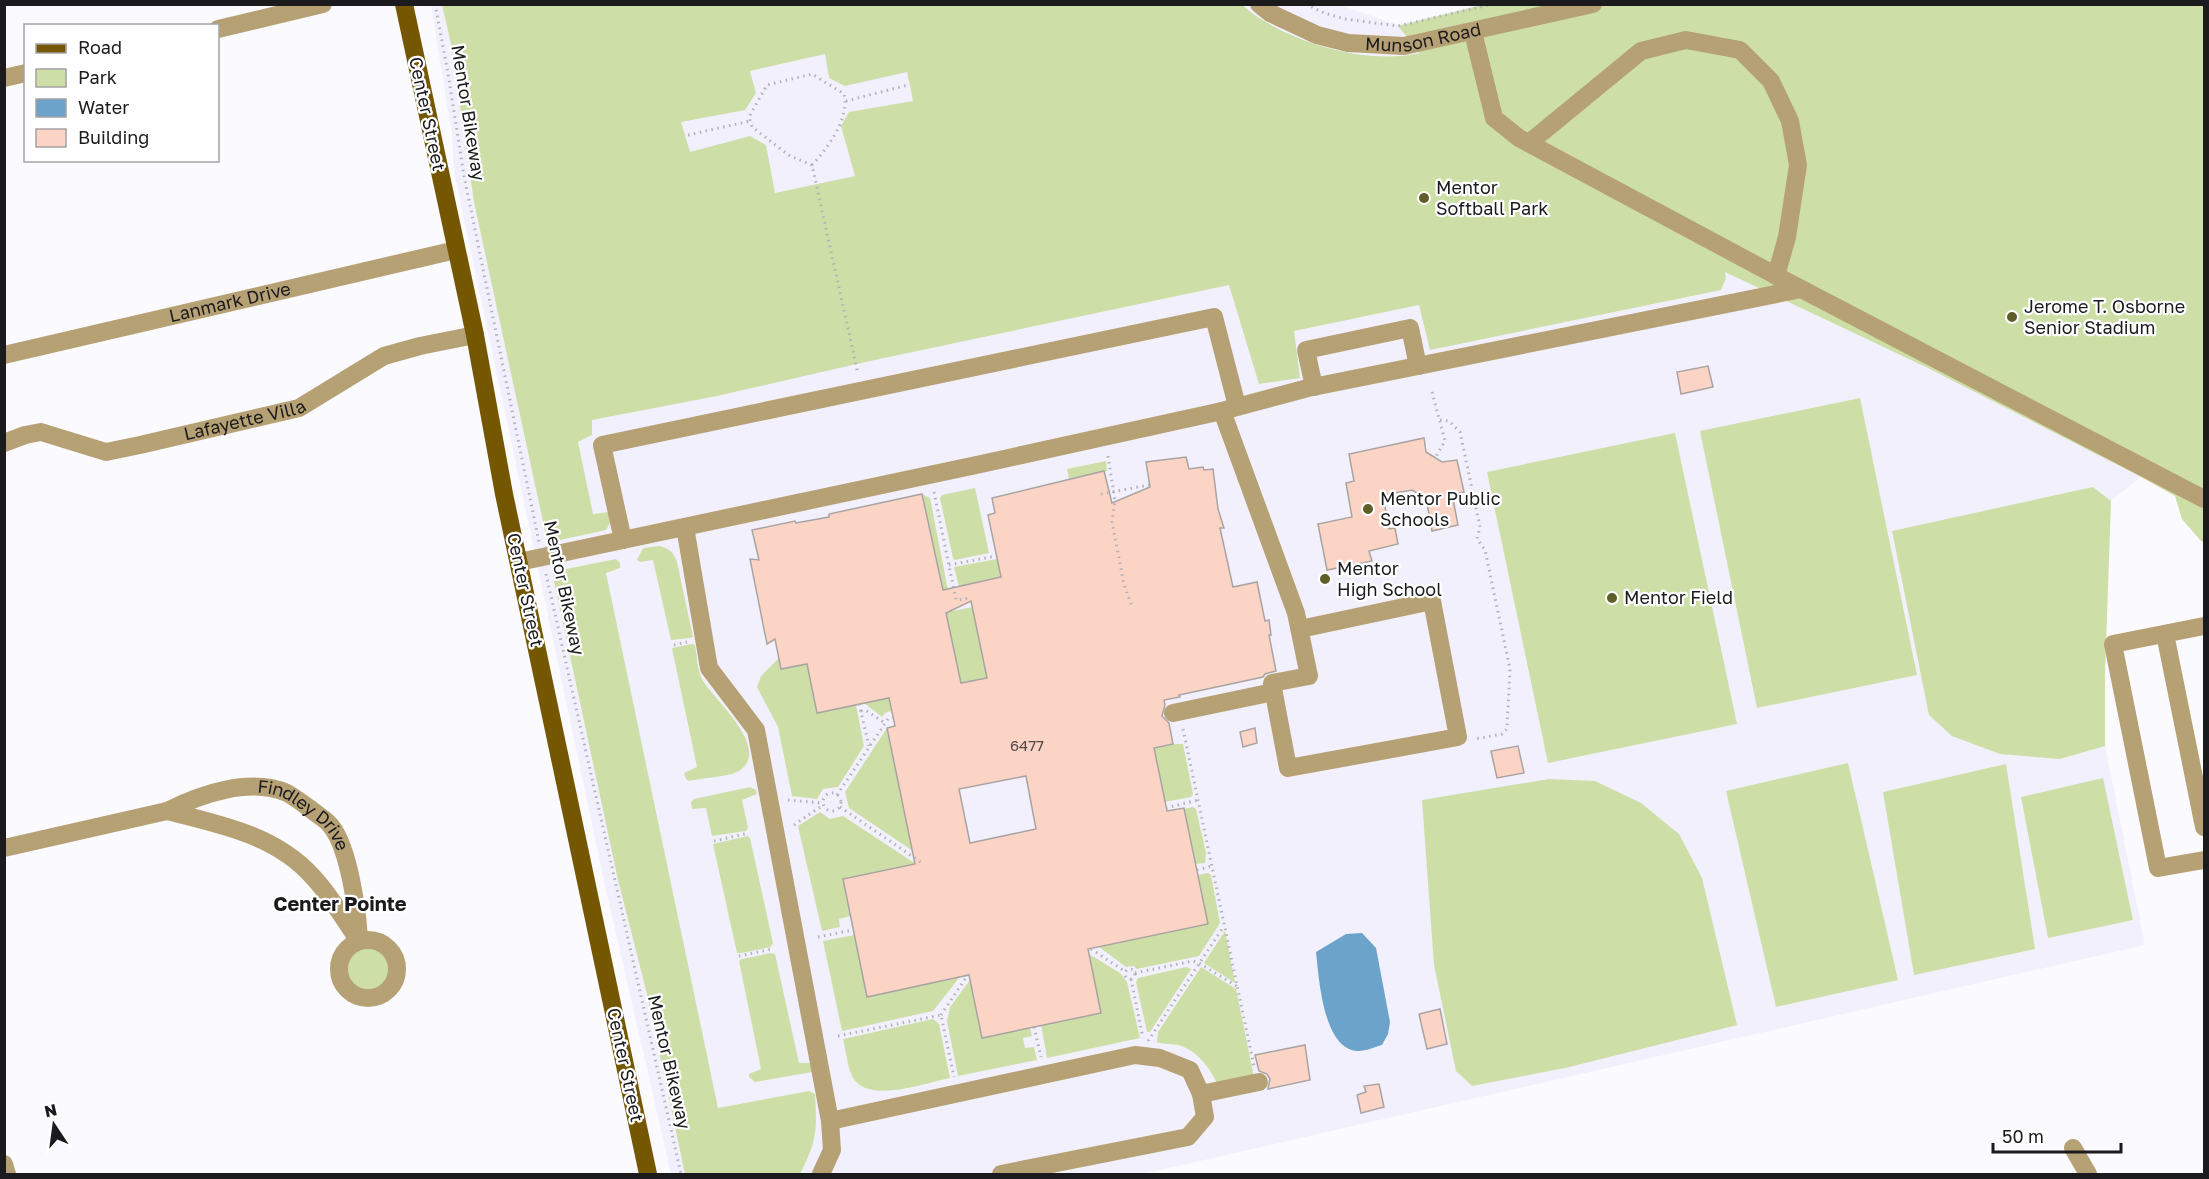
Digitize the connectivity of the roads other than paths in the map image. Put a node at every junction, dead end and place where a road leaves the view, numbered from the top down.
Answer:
1 (323, 4) edge
2 (404, 4) edge
3 (1259, 4) edge
4 (1593, 4) edge
5 (219, 29) edge
6 (1473, 32) junction
7 (24, 73) edge
8 (4, 78) edge
9 (1529, 143) junction
10 (456, 250) junction
11 (1776, 276) junction
12 (1801, 289) junction
13 (475, 335) junction
14 (4, 355) edge
15 (1418, 366) junction
16 (1314, 387) junction
17 (1229, 408) junction
18 (4, 443) edge
19 (2205, 499) edge
20 (684, 527) junction
21 (622, 540) junction
22 (519, 562) junction
23 (2205, 626) edge
24 (1300, 629) junction
25 (2165, 634) junction
26 (1273, 692) junction
27 (1176, 712) road end
28 (167, 811) junction
29 (2205, 827) edge
30 (4, 848) edge
31 (2205, 860) edge
32 (1258, 1082) road end
33 (1201, 1094) junction
34 (830, 1121) junction
35 (2073, 1148) dead end
36 (4, 1164) edge
37 (7, 1174) edge
38 (648, 1174) edge
39 (821, 1174) edge
40 (1001, 1174) edge
41 (2088, 1174) edge

1 - 5 street
2 - 10 main road, Center Street
3 - 6 street, Munson Road
4 - 6 street, Munson Road
6 - 9 street
7 - 8 street
9 - 11 street
9 - 11 street
10 - 13 main road, Center Street
10 - 14 street, Lanmark Drive
11 - 12 street
12 - 15 street
12 - 19 street
13 - 18 street, Lafayette Villa
13 - 22 main road, Center Street
15 - 16 street
15 - 16 street
16 - 17 street
17 - 20 street
17 - 21 street
17 - 24 street
20 - 21 street
20 - 34 street
21 - 22 street
22 - 38 main road, Center Street
23 - 25 street
24 - 26 street
24 - 26 street
25 - 29 street
25 - 31 street
26 - 27 street
28 - 28 street, Findley Drive
28 - 30 street, Findley Drive
32 - 33 street
33 - 34 street
33 - 40 street
34 - 39 street
35 - 41 street
36 - 37 street

